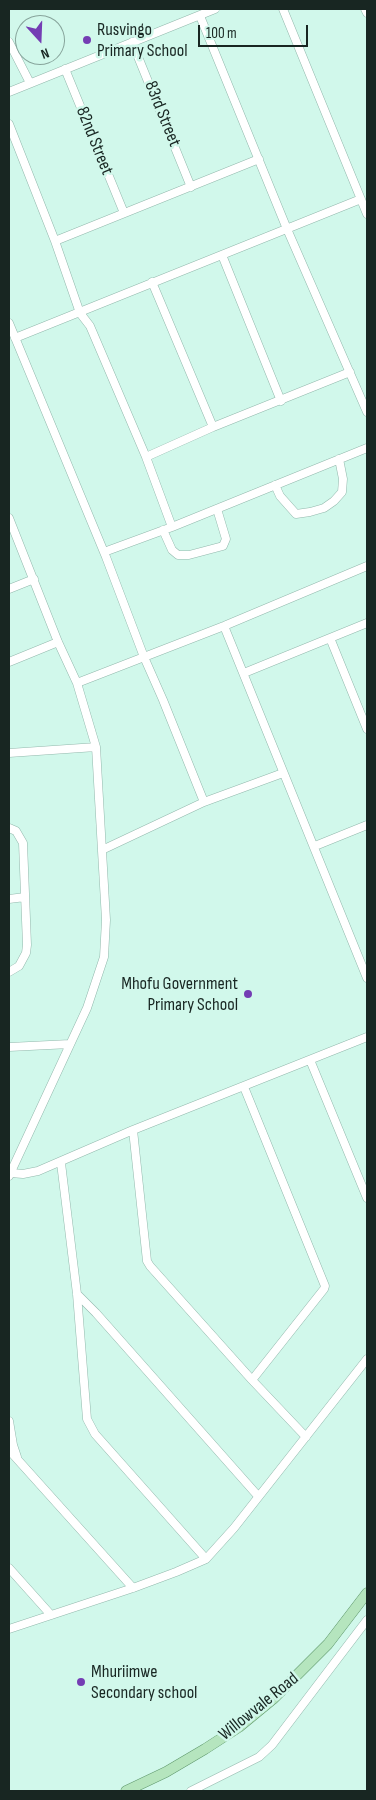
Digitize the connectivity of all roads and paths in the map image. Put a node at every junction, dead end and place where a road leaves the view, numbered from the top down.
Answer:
1 (215, 9) edge
2 (282, 9) edge
3 (365, 9) edge
4 (367, 13) edge
5 (200, 16) junction
6 (9, 42) edge
7 (132, 42) junction
8 (65, 69) junction
9 (30, 83) junction
10 (9, 92) edge
11 (9, 124) edge
12 (259, 159) junction
13 (191, 186) junction
14 (361, 199) junction
15 (124, 213) junction
16 (367, 214) edge
17 (287, 228) junction
18 (55, 241) junction
19 (222, 255) junction
20 (152, 282) junction
21 (80, 314) junction
22 (9, 323) edge
23 (15, 338) junction
24 (350, 372) junction
25 (280, 401) junction
26 (367, 412) edge
27 (213, 427) junction
28 (367, 448) edge
29 (146, 457) junction
30 (339, 459) junction
31 (275, 486) junction
32 (217, 509) junction
33 (9, 518) edge
34 (172, 527) junction
35 (163, 530) junction
36 (104, 552) junction
37 (367, 566) edge
38 (34, 580) junction
39 (9, 589) edge
40 (367, 622) edge
41 (224, 626) junction
42 (330, 638) junction
43 (58, 642) junction
44 (144, 657) junction
45 (9, 662) edge
46 (244, 672) junction
47 (77, 683) junction
48 (367, 729) edge
49 (96, 747) junction
50 (9, 753) edge
51 (283, 773) junction
52 (204, 802) junction
53 (367, 826) edge
54 (9, 828) edge
55 (315, 846) junction
56 (102, 850) junction
57 (25, 897) junction
58 (9, 899) edge
59 (9, 972) edge
60 (367, 978) edge
61 (367, 1037) edge
62 (70, 1044) junction
63 (9, 1047) edge
64 (310, 1060) junction
65 (244, 1087) junction
66 (133, 1130) junction
67 (61, 1163) junction
68 (10, 1175) edge
69 (367, 1198) edge
70 (77, 1294) junction
71 (367, 1359) edge
72 (252, 1380) junction
73 (9, 1420) edge
74 (306, 1437) junction
75 (9, 1450) edge
76 (18, 1460) junction
77 (258, 1496) junction
78 (206, 1559) junction
79 (9, 1568) edge
80 (132, 1588) junction
81 (367, 1593) edge
82 (51, 1615) junction
83 (367, 1620) edge
84 (9, 1629) edge
85 (126, 1791) edge
86 (191, 1791) edge

1 - 5 street
2 - 14 street
3 - 4 street
5 - 7 street
5 - 12 street
6 - 9 street
7 - 8 street
7 - 13 street, 83rd Street
8 - 9 street
8 - 15 street, 82nd Street
9 - 10 street
11 - 18 street
12 - 13 street
12 - 17 street
13 - 15 street
14 - 16 street
14 - 17 street
15 - 18 street
17 - 19 street
17 - 24 street
18 - 21 street
19 - 20 street
19 - 25 street
20 - 21 street
20 - 27 street
21 - 23 street
21 - 29 street
22 - 23 street
23 - 36 street
24 - 25 street
24 - 26 street
25 - 27 street
27 - 29 street
28 - 30 street
29 - 34 street
30 - 31 street
30 - 31 street
31 - 32 street
32 - 34 street
32 - 35 street
33 - 38 street
34 - 35 street
35 - 36 street
36 - 44 street
37 - 41 street
38 - 39 street
38 - 43 street
40 - 42 street
41 - 44 street
41 - 46 street
42 - 46 street
42 - 48 street
43 - 45 street
43 - 47 street
44 - 47 street
44 - 52 street
46 - 51 street
47 - 49 street
49 - 50 street
49 - 56 street
51 - 52 street
51 - 55 street
52 - 56 street
53 - 55 street
54 - 57 street
55 - 60 street
56 - 62 street
57 - 58 street
57 - 59 street
61 - 64 street
62 - 63 street
62 - 68 street
64 - 65 street
64 - 69 street
65 - 66 street
65 - 72 street
66 - 67 street
66 - 72 street
67 - 68 street
67 - 70 street
70 - 77 street
70 - 78 street
71 - 74 street
72 - 74 street
73 - 76 street
74 - 77 street
75 - 76 street
76 - 80 street
77 - 78 street
78 - 80 street
79 - 82 street
80 - 82 street
81 - 85 main road, Willowvale Road
82 - 84 street
83 - 86 street

